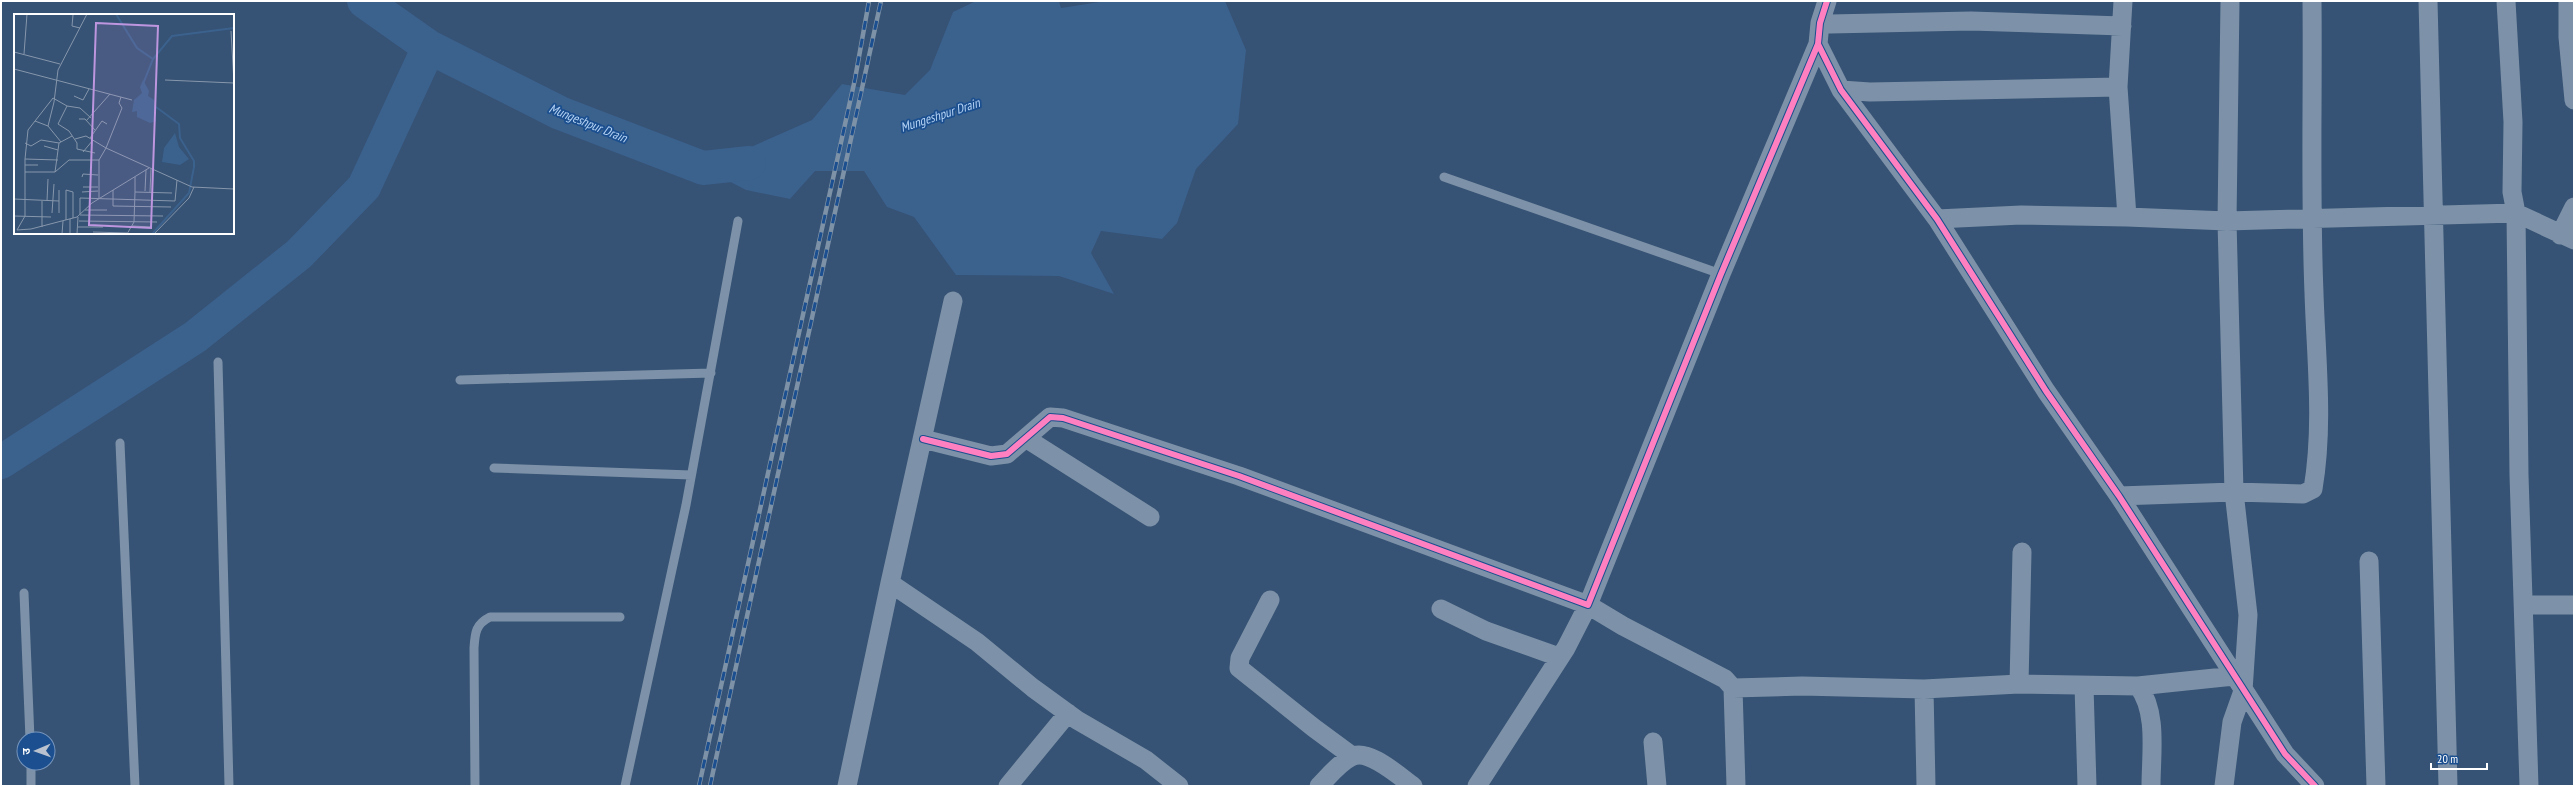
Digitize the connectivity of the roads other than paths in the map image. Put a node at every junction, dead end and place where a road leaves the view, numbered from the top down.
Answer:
1 (1827, 1) edge
2 (2123, 1) edge
3 (2230, 1) edge
4 (2312, 1) edge
5 (2428, 1) edge
6 (2506, 1) edge
7 (2568, 1) edge
8 (1820, 23) junction
9 (2122, 26) junction
10 (1818, 44) junction
11 (2118, 87) junction
12 (1841, 90) junction
13 (2574, 100) edge
14 (1444, 178) dead end
15 (2574, 207) edge
16 (2516, 213) junction
17 (2434, 214) junction
18 (2127, 218) junction
19 (2312, 218) junction
20 (1937, 219) junction
21 (738, 221) dead end
22 (2227, 221) junction
23 (2567, 238) edge
24 (1721, 274) junction
25 (953, 302) dead end
26 (218, 362) dead end
27 (711, 373) junction
28 (460, 380) dead end
29 (923, 439) junction
30 (1027, 440) junction
31 (120, 444) dead end
32 (494, 468) dead end
33 (691, 475) junction
34 (2234, 492) junction
35 (2119, 496) junction
36 (1150, 517) dead end
37 (2022, 552) dead end
38 (2369, 561) dead end
39 (890, 583) junction
40 (24, 593) dead end
41 (1270, 600) dead end
42 (1588, 605) junction
43 (2525, 605) junction
44 (2574, 605) edge
45 (1441, 610) dead end
46 (620, 617) dead end
47 (1559, 657) junction
48 (2238, 683) junction
49 (2019, 684) junction
50 (2084, 686) junction
51 (2138, 686) junction
52 (1733, 688) junction
53 (1924, 689) junction
54 (1068, 713) junction
55 (30, 731) edge
56 (1653, 742) dead end
57 (1352, 756) junction
58 (31, 771) edge
59 (1483, 784) edge
60 (31, 786) edge
61 (135, 786) edge
62 (229, 786) edge
63 (475, 786) edge
64 (625, 786) edge
65 (847, 786) edge
66 (1008, 786) edge
67 (1179, 786) edge
68 (1319, 786) edge
69 (1413, 786) edge
70 (1657, 786) edge
71 (1736, 786) edge
72 (1926, 786) edge
73 (2087, 786) edge
74 (2151, 786) edge
75 (2224, 786) edge
76 (2315, 786) edge
77 (2376, 786) edge
78 (2448, 786) edge
79 (2529, 786) edge

1 - 8 street
2 - 9 street
3 - 22 street
4 - 19 street
5 - 17 street
6 - 16 street
7 - 13 street
8 - 9 street
8 - 10 street
9 - 11 street
10 - 12 street
10 - 24 street
11 - 12 street
11 - 18 street
12 - 20 street
14 - 24 lane
15 - 23 street
16 - 17 street
16 - 23 street
16 - 43 street
17 - 19 street
17 - 78 street
18 - 20 street
18 - 22 street
19 - 22 street
19 - 34 street
20 - 35 street
21 - 27 lane
22 - 34 street
24 - 42 street
25 - 29 street
26 - 62 lane
27 - 28 lane
27 - 33 lane
29 - 30 street
29 - 39 street
30 - 36 street
30 - 42 street
31 - 61 lane
32 - 33 lane
33 - 64 lane
34 - 35 street
34 - 48 street
35 - 48 street
37 - 49 street
38 - 77 street
39 - 54 street
39 - 65 street
40 - 55 lane
41 - 57 street
42 - 47 street
42 - 52 street
43 - 44 street
43 - 79 street
45 - 47 street
46 - 63 lane
47 - 59 street
48 - 51 street
48 - 75 street
48 - 76 street
49 - 50 street
49 - 53 street
50 - 51 street
50 - 73 street
51 - 74 street
52 - 53 street
52 - 71 street
53 - 72 street
54 - 66 street
54 - 67 street
56 - 70 street
57 - 68 street
57 - 69 street
58 - 60 lane

